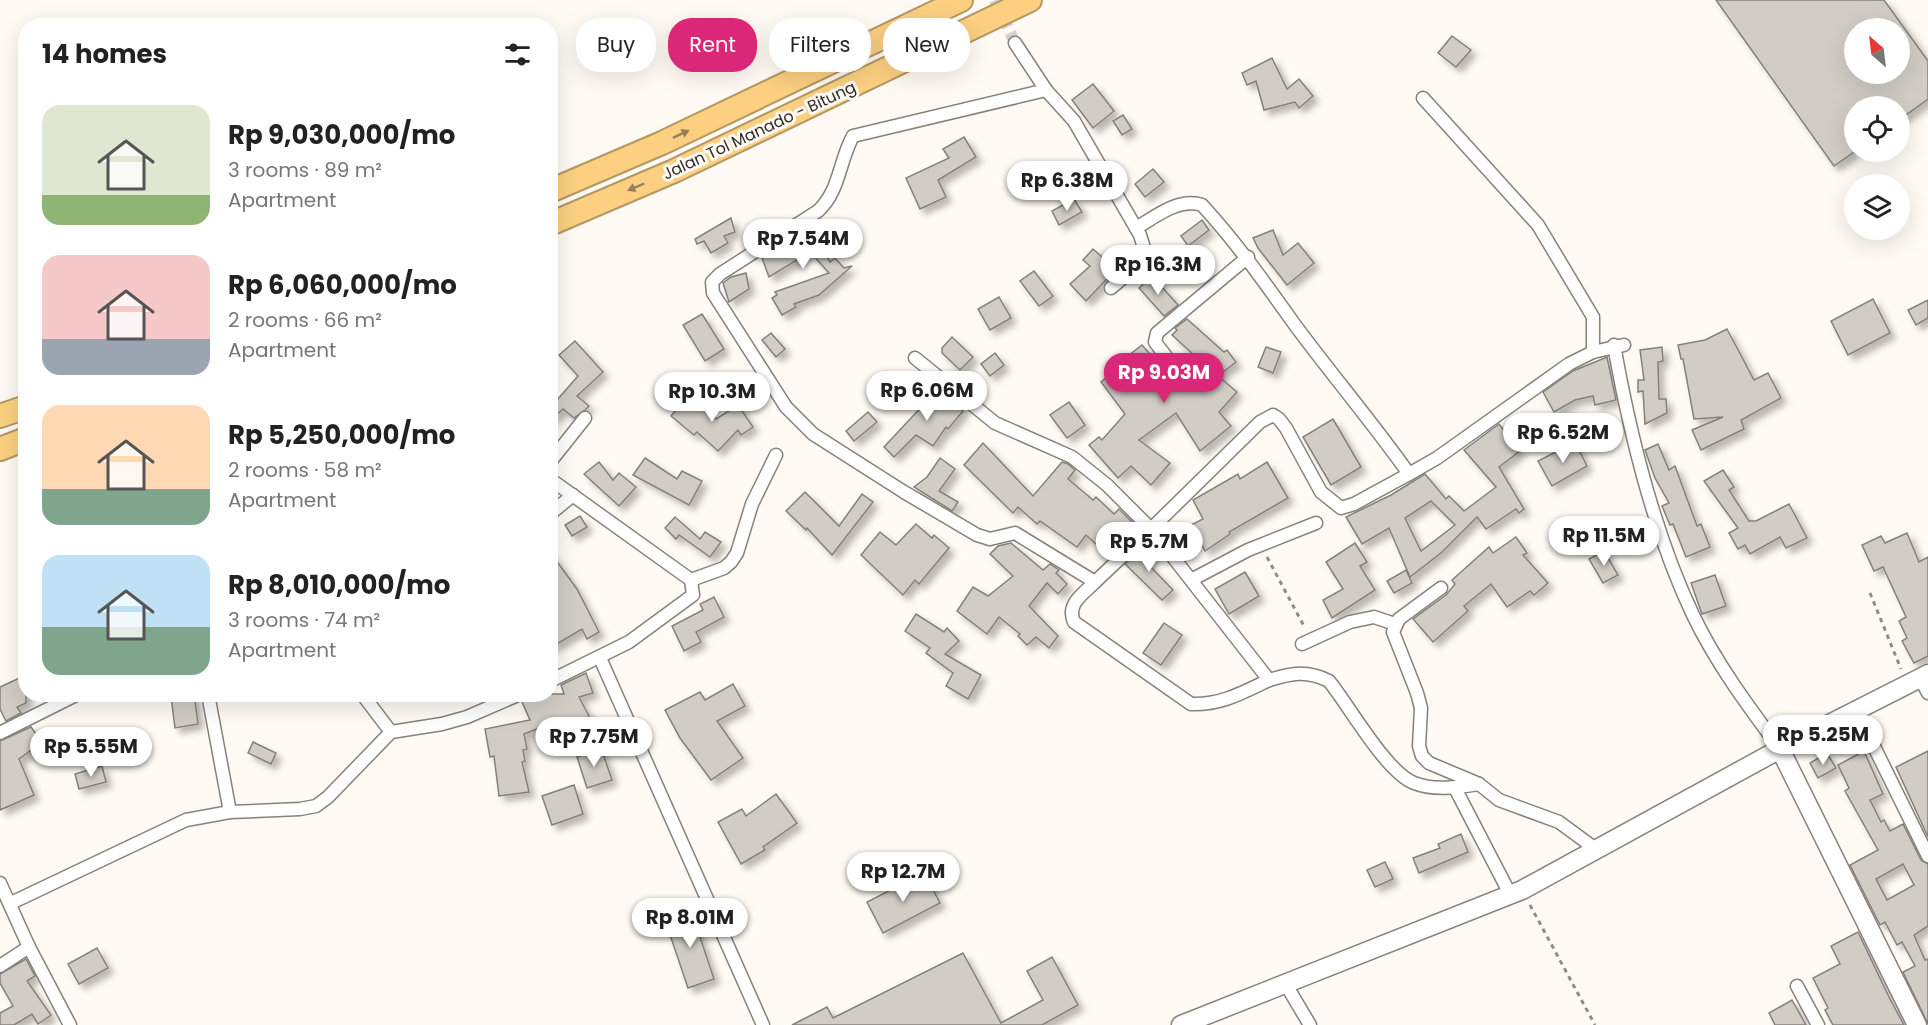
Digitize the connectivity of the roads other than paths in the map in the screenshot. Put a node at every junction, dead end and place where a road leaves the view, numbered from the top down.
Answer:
1 (961, 0) edge
2 (1030, 0) edge
3 (1015, 43) tunnel mouth
4 (1046, 90) junction
5 (1423, 98) dead end
6 (558, 188) edge
7 (558, 221) edge
8 (1136, 228) junction
9 (1248, 258) junction
10 (1110, 288) dead end
11 (1593, 352) junction
12 (915, 358) dead end
13 (1177, 371) dead end
14 (18, 410) edge
15 (0, 416) edge
16 (585, 418) dead end
17 (18, 443) edge
18 (0, 449) edge
19 (558, 452) edge
20 (776, 455) dead end
21 (1409, 474) junction
22 (558, 485) edge
23 (573, 495) junction
24 (558, 507) edge
25 (1316, 523) dead end
26 (1151, 529) junction
27 (691, 580) junction
28 (1191, 580) junction
29 (1095, 582) junction
30 (1442, 588) dead end
31 (1395, 624) junction
32 (1307, 642) road end
33 (600, 658) junction
34 (558, 677) edge
35 (1269, 680) junction
36 (1921, 682) edge
37 (62, 702) edge
38 (209, 702) edge
39 (368, 702) edge
40 (502, 702) edge
41 (1856, 710) junction
42 (391, 732) junction
43 (0, 733) edge
44 (1780, 748) junction
45 (1479, 784) junction
46 (1455, 788) junction
47 (230, 812) junction
48 (1597, 850) junction
49 (1928, 856) edge
50 (0, 883) edge
51 (1516, 892) junction
52 (11, 903) junction
53 (29, 947) junction
54 (0, 966) edge
55 (1285, 982) junction
56 (1797, 986) dead end
57 (70, 1025) edge
58 (763, 1025) edge
59 (1181, 1025) edge
60 (1310, 1025) edge
61 (1818, 1025) edge
62 (1917, 1025) edge

6 -> 1 highway, Jalan Tol Manado - Bitung
2 -> 7 highway, Jalan Tol Manado - Bitung
3 - 4 street
4 - 8 street
4 - 29 street
5 - 11 street
8 - 9 street
8 - 10 street
9 - 13 street
9 - 21 street
11 - 21 street
11 - 44 street
12 - 26 street
14 - 15 highway
16 - 19 street
17 - 18 highway
20 - 27 street
21 - 26 street
22 - 23 street
23 - 24 street
23 - 27 street
25 - 28 street
26 - 28 street
26 - 29 street
27 - 33 street
28 - 35 street
29 - 35 street
30 - 31 street
31 - 32 street
31 - 45 street
33 - 34 street
33 - 58 street
35 - 46 street
36 - 41 street
37 - 43 street
38 - 47 street
39 - 42 street
40 - 42 street
41 - 44 street
41 - 49 street
42 - 47 street
44 - 48 street
44 - 62 street
45 - 46 street
45 - 48 street
46 - 51 street
47 - 52 street
48 - 51 street
50 - 52 street
51 - 55 street
52 - 53 street
53 - 54 street
53 - 57 street
55 - 59 street
55 - 60 street
56 - 61 street

